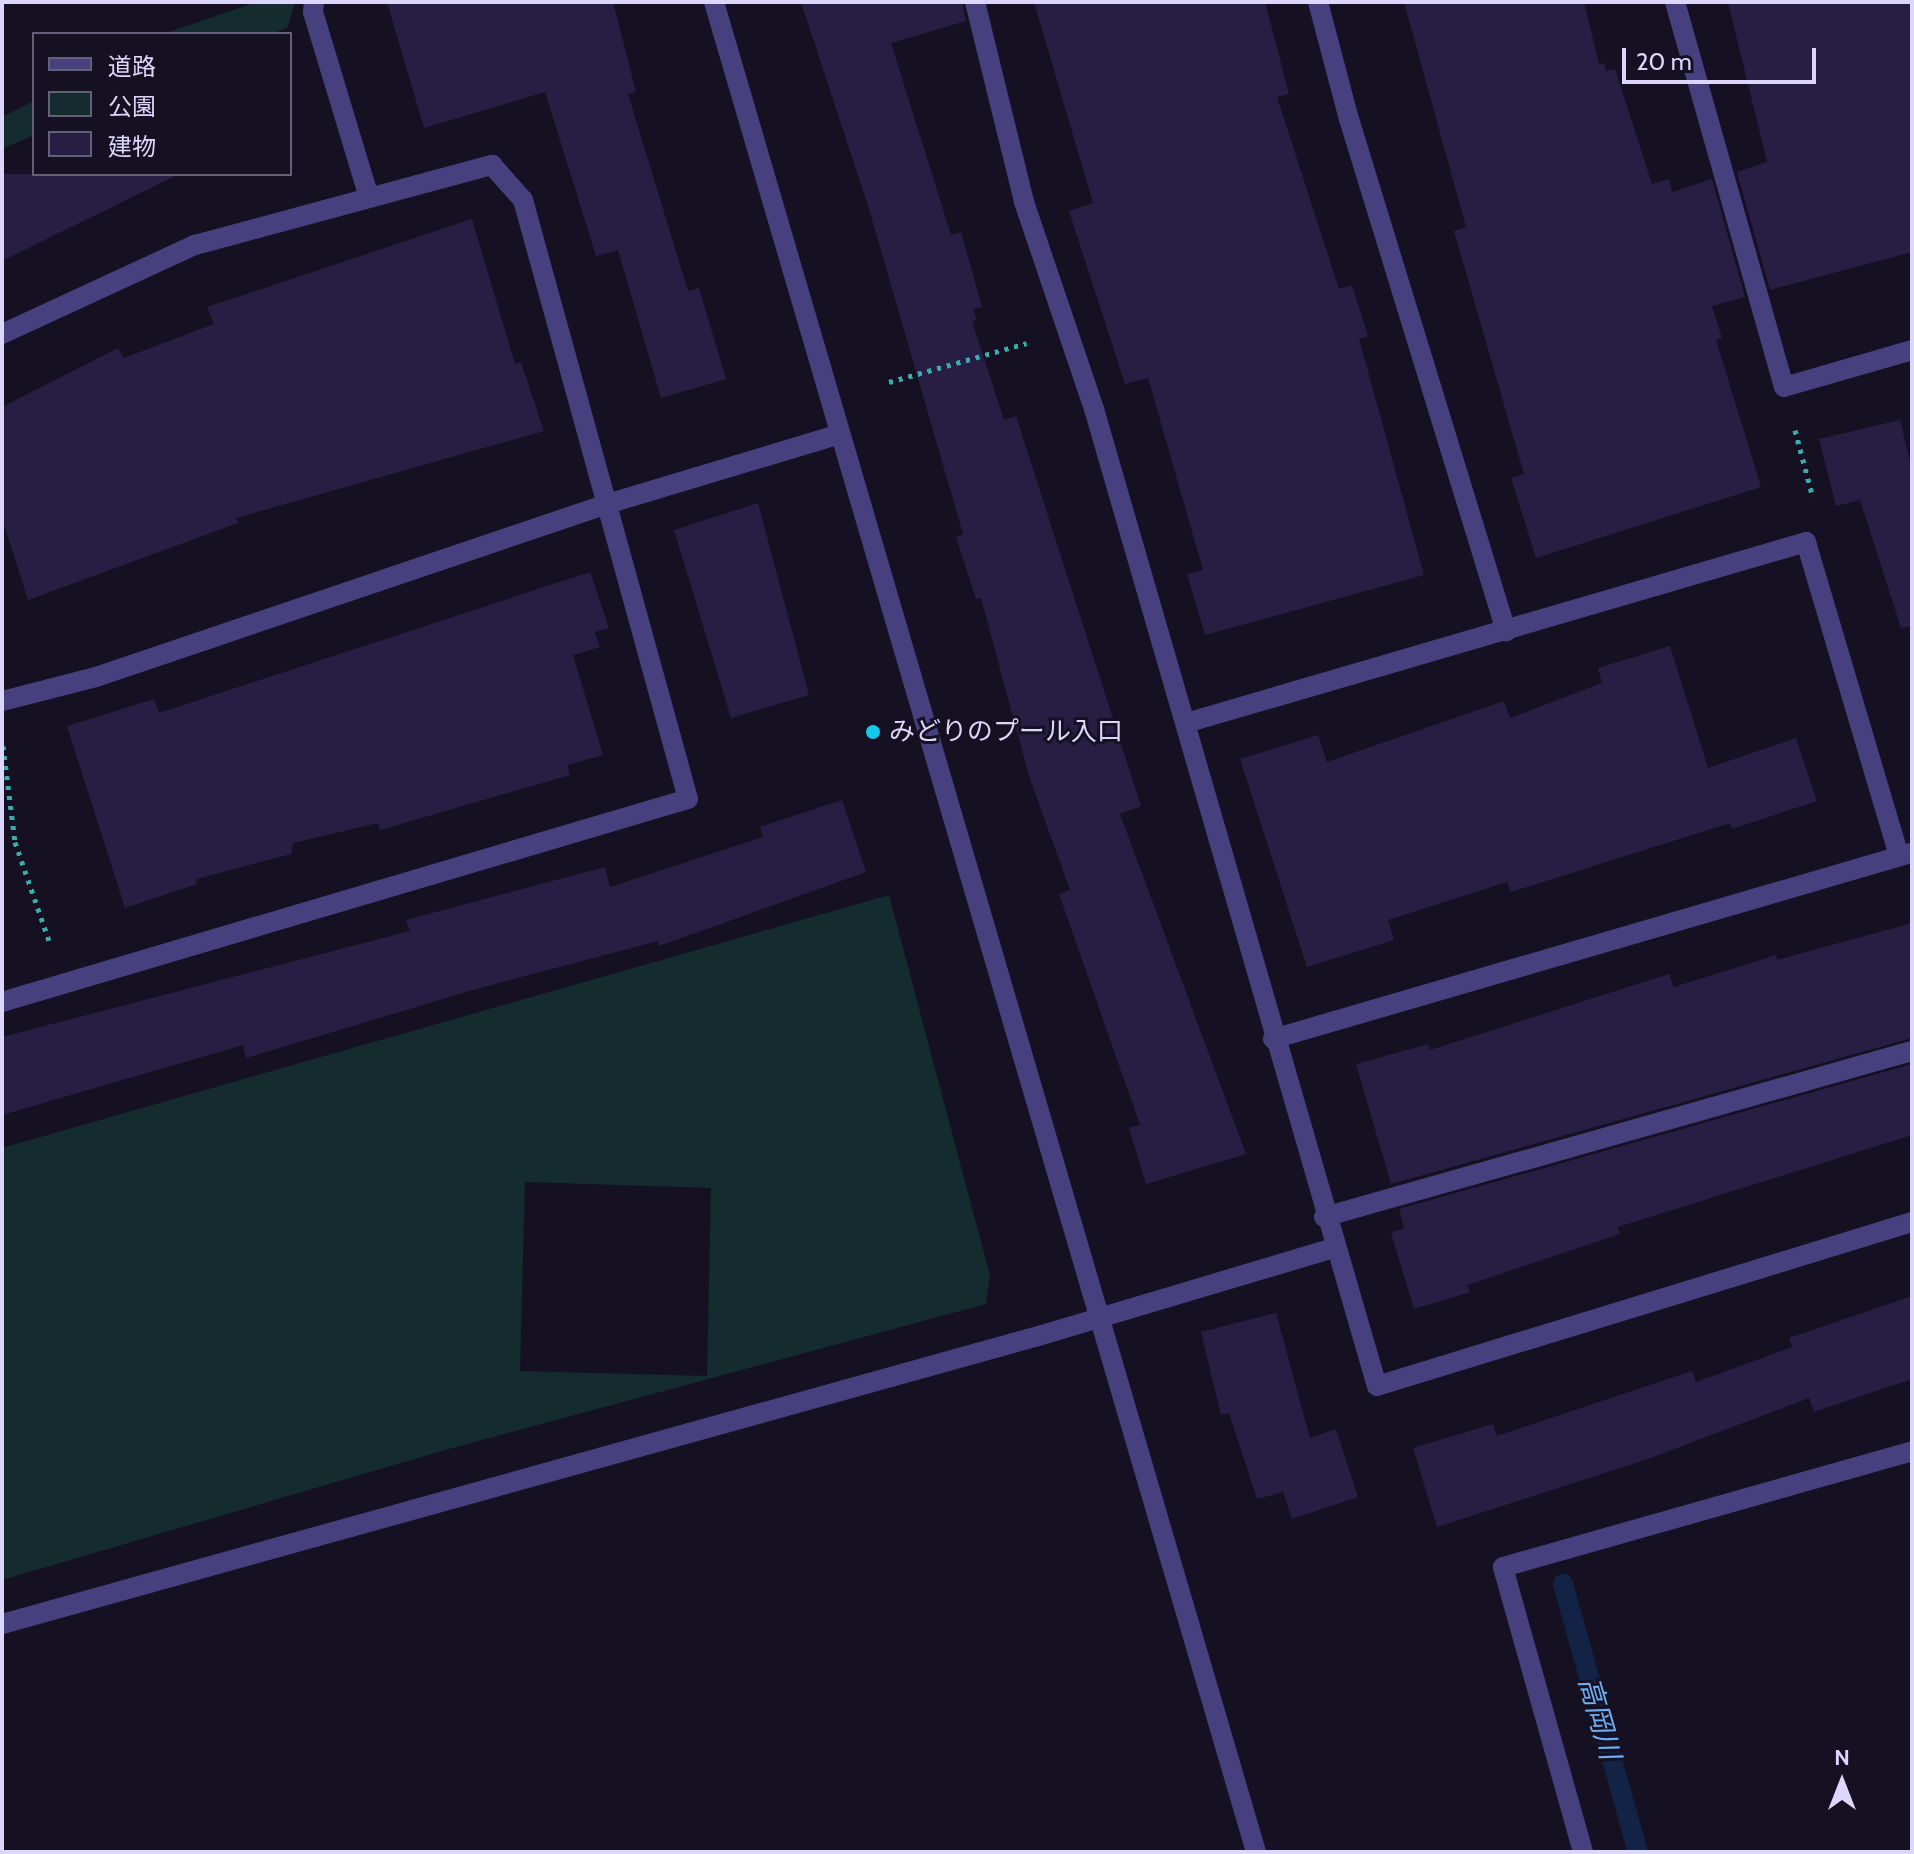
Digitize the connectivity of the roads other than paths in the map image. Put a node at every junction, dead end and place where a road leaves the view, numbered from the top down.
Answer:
1 (314, 2) edge
2 (714, 2) edge
3 (975, 2) edge
4 (1318, 2) edge
5 (1675, 2) edge
6 (369, 197) junction
7 (2, 334) edge
8 (1912, 350) edge
9 (840, 434) junction
10 (607, 504) junction
11 (1506, 631) junction
12 (2, 701) edge
13 (1186, 723) junction
14 (1906, 854) edge
15 (2, 1002) edge
16 (1273, 1039) junction
17 (1912, 1051) edge
18 (1324, 1217) junction
19 (1912, 1222) edge
20 (1333, 1248) junction
21 (1099, 1319) junction
22 (1912, 1451) edge
23 (2, 1624) edge
24 (1256, 1852) edge
25 (1583, 1852) edge

1 - 6 street
2 - 9 street
3 - 13 street
4 - 11 street
5 - 8 street
6 - 7 street
6 - 10 street
9 - 10 street
9 - 21 street
10 - 12 street
10 - 15 street
11 - 13 street
11 - 14 street
13 - 16 street
14 - 16 street
16 - 18 street
17 - 18 street
18 - 20 street
19 - 20 street
20 - 21 street
21 - 23 street
21 - 24 street
22 - 25 street

